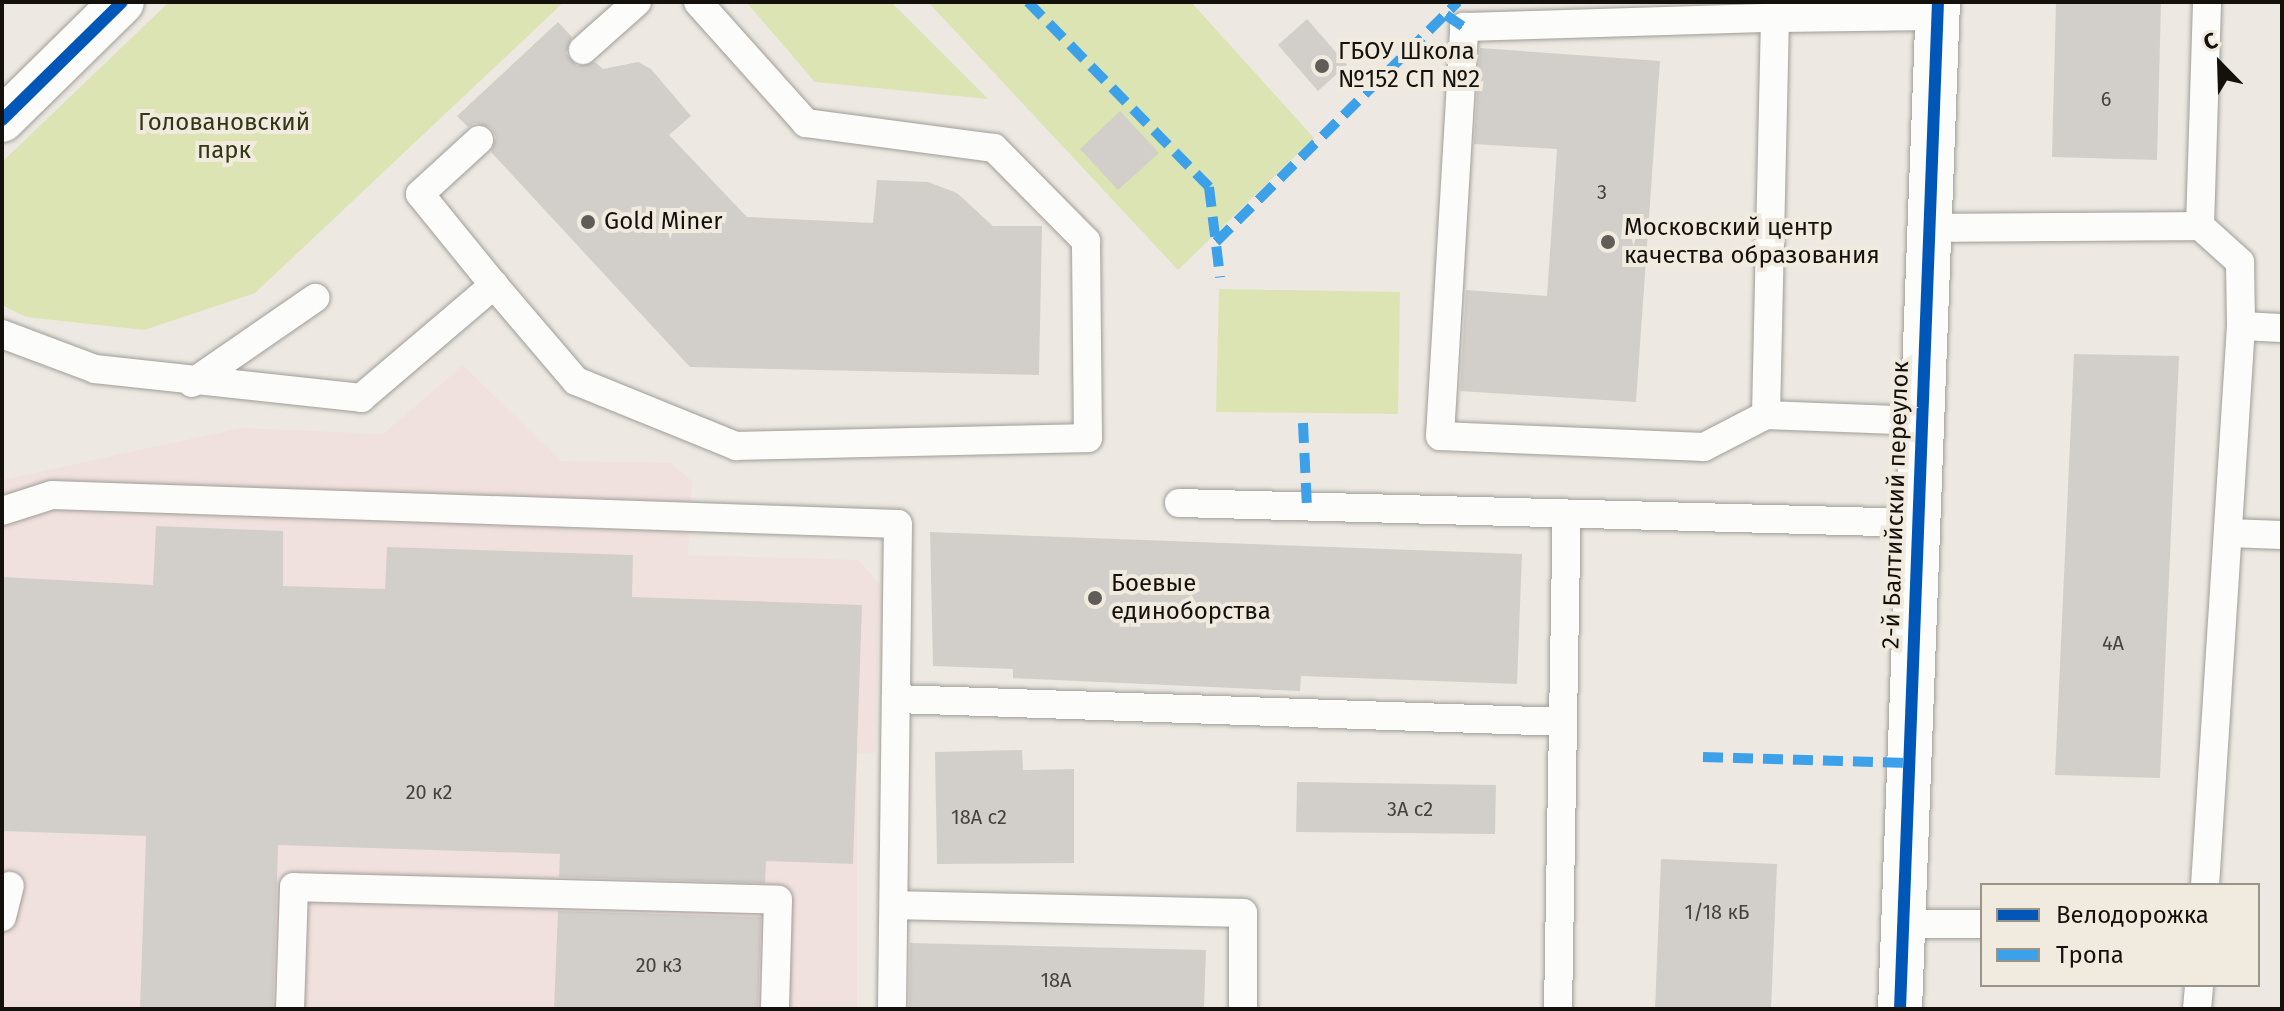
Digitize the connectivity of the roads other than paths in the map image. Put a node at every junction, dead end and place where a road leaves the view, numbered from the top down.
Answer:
1 (122, 2) edge
2 (637, 2) edge
3 (698, 2) edge
4 (2207, 2) edge
5 (1938, 9) edge
6 (1775, 18) junction
7 (583, 50) dead end
8 (2, 120) edge
9 (479, 140) dead end
10 (2200, 226) junction
11 (1929, 228) junction
12 (494, 285) junction
13 (315, 298) dead end
14 (2241, 326) junction
15 (2282, 328) edge
16 (2, 334) edge
17 (192, 383) junction
18 (1766, 415) junction
19 (1922, 421) junction
20 (1179, 503) dead end
21 (2, 511) edge
22 (1567, 514) junction
23 (1916, 523) junction
24 (2228, 533) junction
25 (2282, 535) edge
26 (896, 699) junction
27 (1563, 722) junction
28 (2205, 883) edge
29 (10, 886) dead end
30 (894, 905) junction
31 (2, 917) edge
32 (1903, 924) junction
33 (1980, 924) edge
34 (2199, 987) edge
35 (290, 1009) edge
36 (775, 1009) edge
37 (892, 1009) edge
38 (1243, 1009) edge
39 (1558, 1009) edge
40 (1900, 1009) edge
41 (2197, 1009) edge

1 - 8 street
2 - 7 lane
3 - 12 lane
4 - 10 lane
5 - 6 lane
5 - 11 street, 2-й Балтийский переулок
6 - 18 lane
6 - 18 lane
9 - 12 lane
10 - 11 lane
10 - 14 lane
11 - 19 street, 2-й Балтийский переулок
12 - 17 lane
13 - 17 lane
14 - 15 lane
14 - 24 lane
16 - 17 lane
18 - 19 lane
19 - 23 street, 2-й Балтийский переулок
20 - 22 lane
21 - 26 lane
22 - 23 lane
22 - 27 lane
23 - 32 street, 2-й Балтийский переулок
24 - 25 lane
24 - 28 lane
26 - 27 lane
26 - 30 lane
27 - 39 lane
29 - 31 lane
30 - 37 lane
30 - 38 lane
32 - 33 lane
32 - 40 street, 2-й Балтийский переулок
34 - 41 lane
35 - 36 lane

